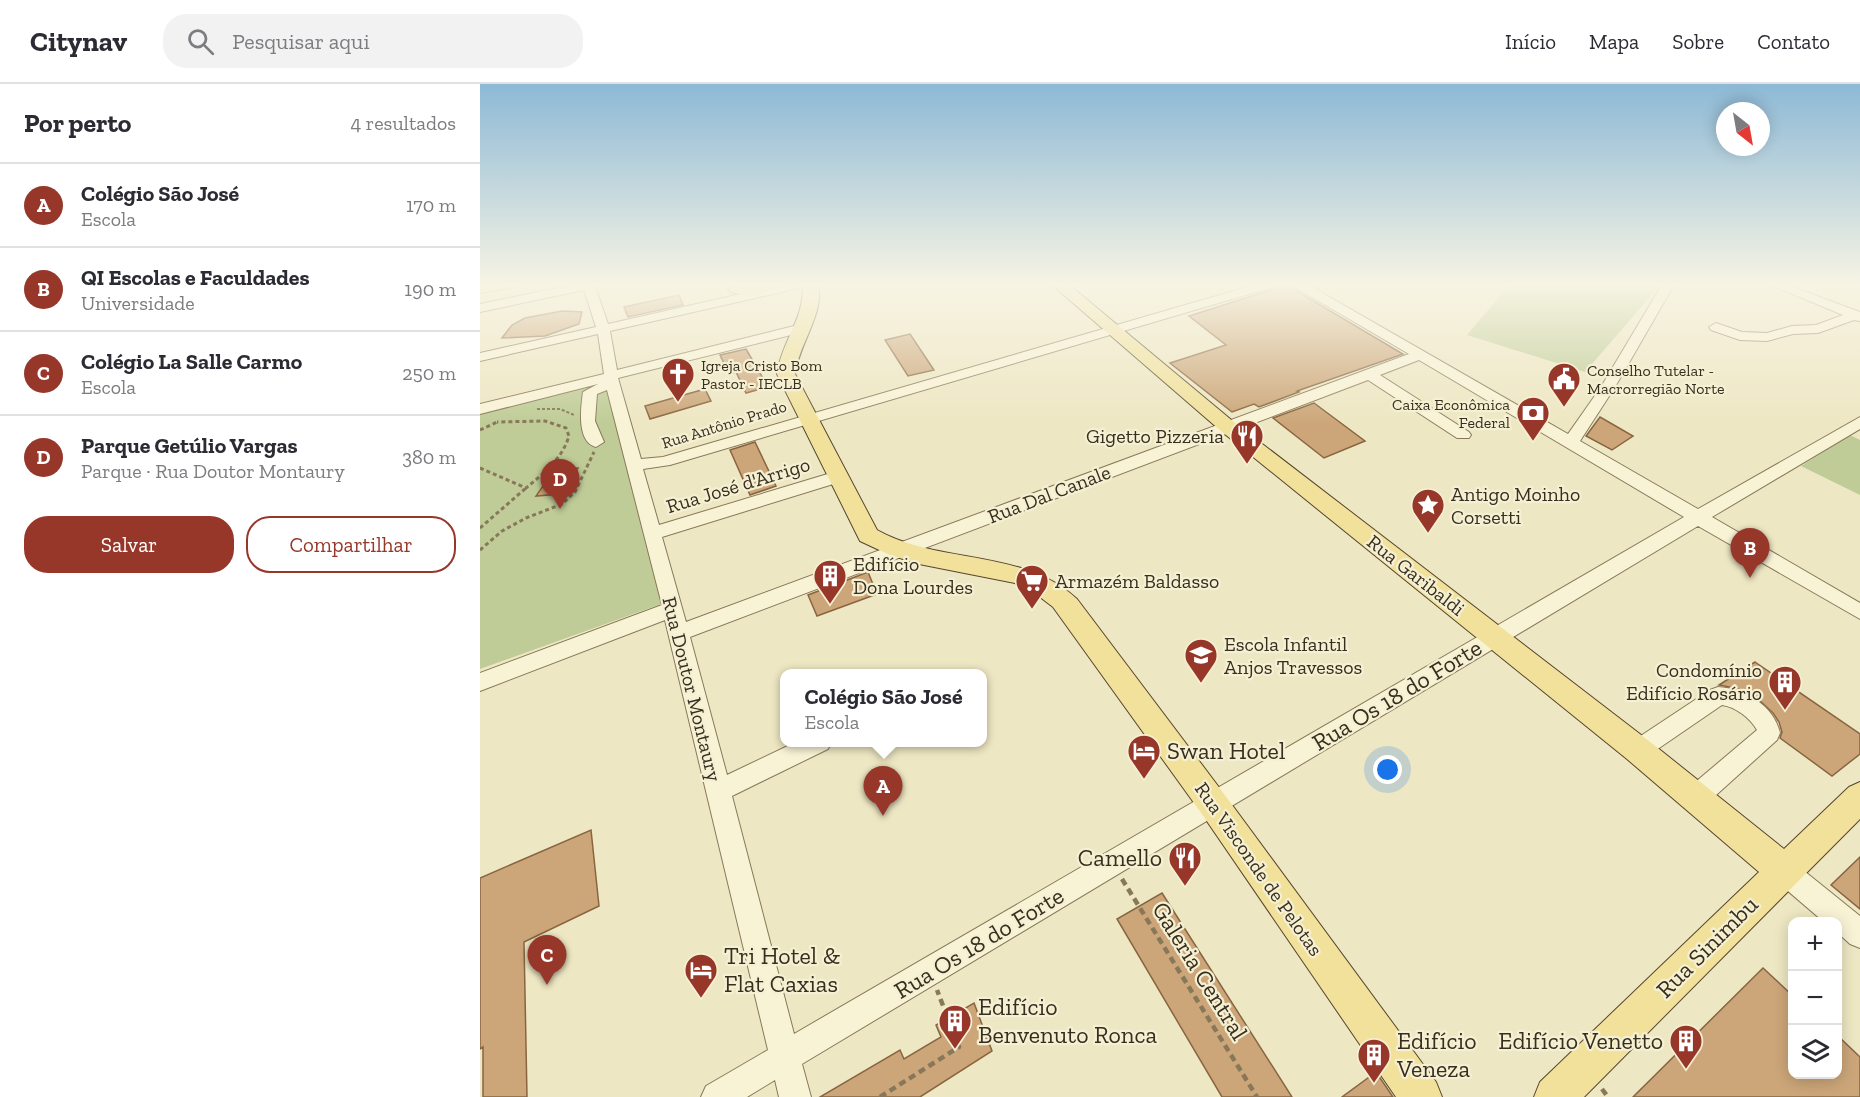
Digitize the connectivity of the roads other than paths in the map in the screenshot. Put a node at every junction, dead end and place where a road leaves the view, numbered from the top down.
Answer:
1 (597, 330) edge
2 (603, 330) edge
3 (794, 330) edge
4 (801, 330) edge
5 (1111, 330) edge
6 (1116, 330) edge
7 (1378, 330) edge
8 (1642, 330) edge
9 (1725, 330) edge
10 (1791, 330) edge
11 (1420, 355) junction
12 (480, 357) edge
13 (1357, 363) dead end
14 (1371, 373) junction
15 (612, 380) junction
16 (480, 409) edge
17 (807, 418) junction
18 (1859, 424) edge
19 (1228, 427) junction
20 (1463, 435) dead end
21 (596, 442) road end
22 (1571, 442) junction
23 (636, 465) junction
24 (837, 477) junction
25 (1700, 518) junction
26 (651, 534) junction
27 (900, 550) junction
28 (672, 609) junction
29 (1860, 612) edge
30 (679, 633) junction
31 (1495, 637) junction
32 (480, 682) edge
33 (810, 747) edge
34 (1638, 750) junction
35 (718, 791) junction
36 (1860, 797) edge
37 (1695, 798) junction
38 (1213, 804) junction
39 (1784, 871) junction
40 (1860, 934) edge
41 (784, 1058) junction
42 (717, 1097) edge
43 (795, 1097) edge
44 (1421, 1097) edge
45 (1555, 1097) edge

1 - 12 street
2 - 15 street, Rua Doutor Montaury
3 - 15 street
4 - 17 main road, Rua Visconde de Pelotas
5 - 17 street, Rua Antônio Prado
6 - 19 main road, Rua Garibaldi
7 - 11 street
8 - 22 street
9 - 10 street
11 - 14 street, Rua Dal Canale
11 - 22 street
13 - 14 street
14 - 19 street, Rua Dal Canale
14 - 20 street
15 - 16 street
15 - 21 street
15 - 23 street, Rua Doutor Montaury
17 - 23 street, Rua Antônio Prado
17 - 24 main road, Rua Visconde de Pelotas
18 - 25 street, Rua Os 18 do Forte
19 - 27 street, Rua Dal Canale
19 - 31 main road, Rua Garibaldi
22 - 25 street
23 - 26 street, Rua Doutor Montaury
24 - 26 street, Rua José d'Arrigo
24 - 27 main road, Rua Visconde de Pelotas
25 - 29 street
25 - 31 street, Rua Os 18 do Forte
26 - 28 street, Rua Doutor Montaury
27 - 30 street, Rua Dal Canale
27 - 38 main road, Rua Visconde de Pelotas
28 - 30 street, Rua Doutor Montaury
28 - 32 street
30 - 35 street, Rua Doutor Montaury
31 - 34 main road, Rua Garibaldi
31 - 38 street, Rua Os 18 do Forte
33 - 35 street
34 - 37 main road, Rua Garibaldi
34 - 37 street
35 - 41 street, Rua Doutor Montaury
36 - 39 main road, Rua Sinimbu
37 - 39 main road, Rua Garibaldi
38 - 41 street, Rua Os 18 do Forte
38 - 44 main road, Rua Visconde de Pelotas
39 - 40 street, Rua Garibaldi
39 - 45 main road, Rua Sinimbu
41 - 42 street, Rua Os 18 do Forte
41 - 43 street, Rua Doutor Montaury

